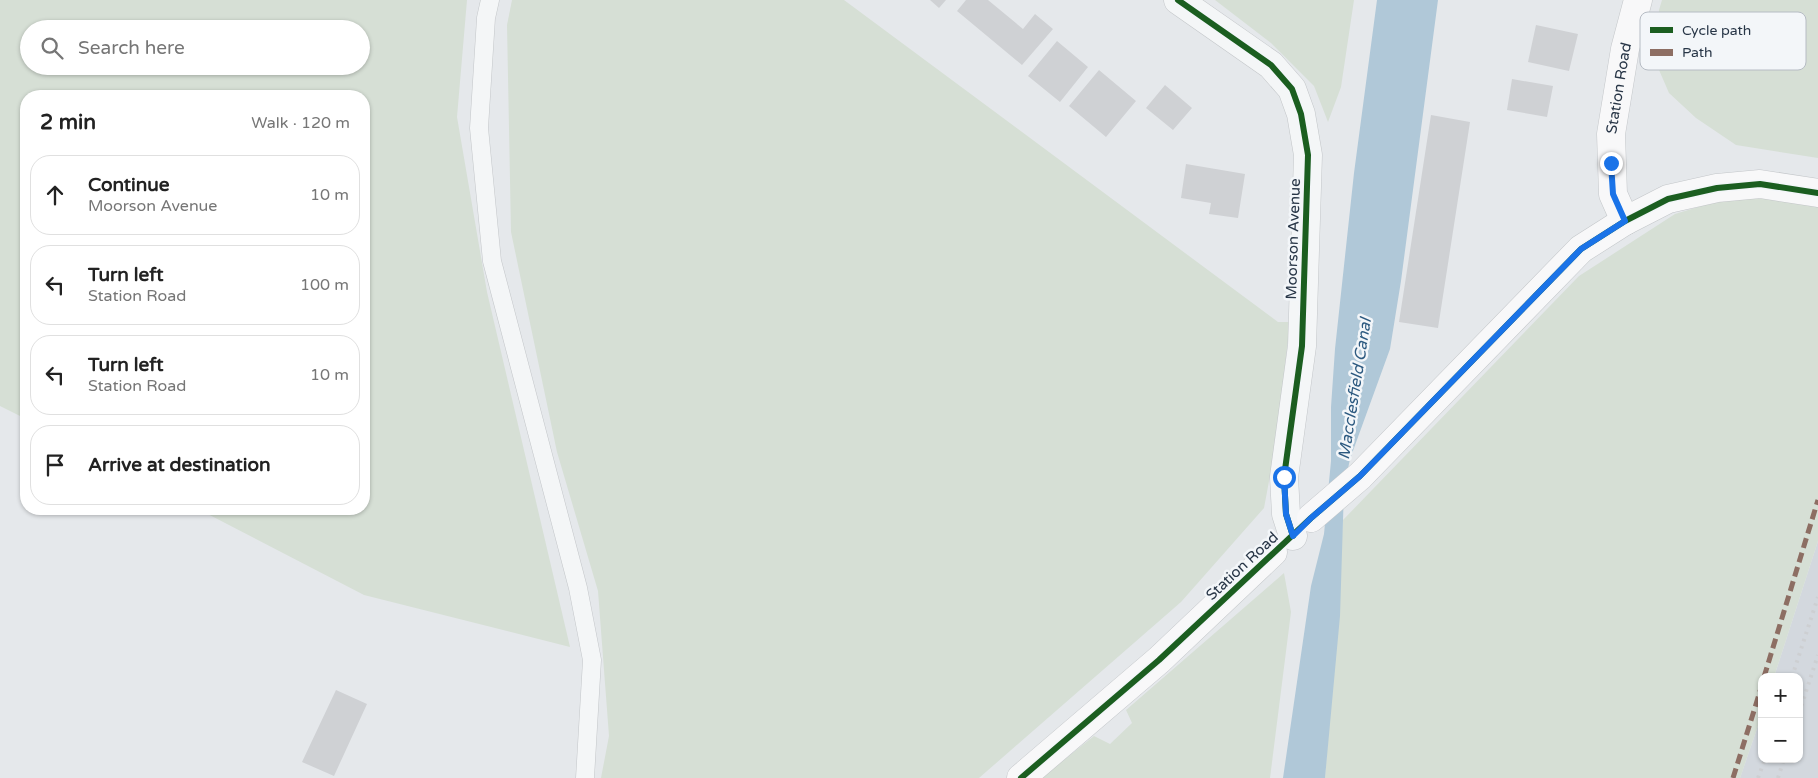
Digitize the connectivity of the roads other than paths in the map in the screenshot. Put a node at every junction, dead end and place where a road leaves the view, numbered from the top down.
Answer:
1 (490, 0) edge
2 (1178, 0) edge
3 (1638, 0) edge
4 (1818, 193) edge
5 (1625, 221) junction
6 (1292, 535) junction
7 (585, 778) edge
8 (1021, 778) edge

1 - 7 lane
2 - 6 street, Moorson Avenue
3 - 5 street, Station Road
4 - 5 street
5 - 6 street, Station Road
6 - 8 street, Station Road

